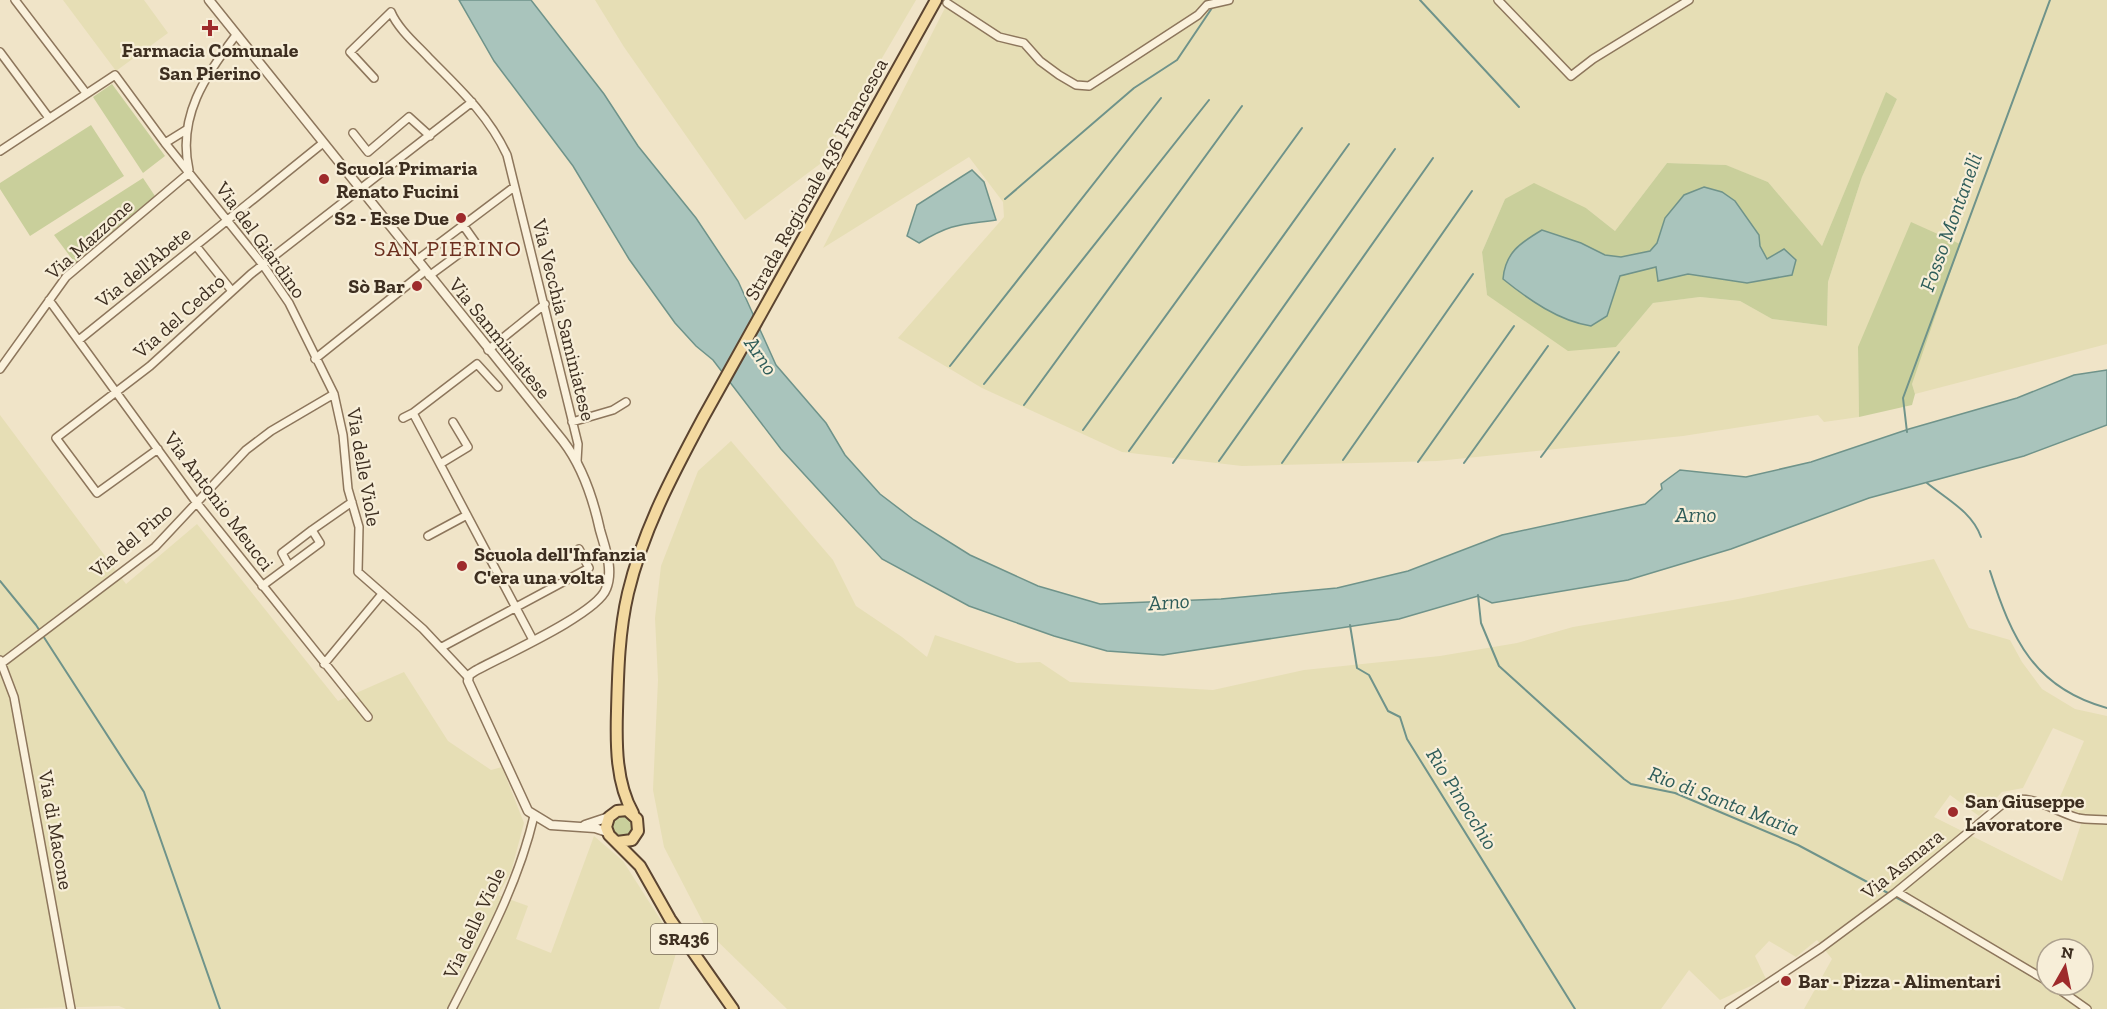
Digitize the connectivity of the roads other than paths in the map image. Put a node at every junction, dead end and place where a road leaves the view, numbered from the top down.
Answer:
1 (15, 0) edge
2 (209, 0) edge
3 (1229, 0) edge
4 (1498, 0) edge
5 (1689, 0) edge
6 (942, 1) edge
7 (236, 35) junction
8 (0, 52) edge
9 (374, 78) dead end
10 (86, 93) junction
11 (472, 102) junction
12 (49, 118) junction
13 (186, 130) junction
14 (353, 133) dead end
15 (430, 136) junction
16 (165, 143) junction
17 (323, 143) junction
18 (0, 151) edge
19 (189, 173) junction
20 (514, 187) junction
21 (361, 190) junction
22 (228, 219) junction
23 (464, 225) junction
24 (195, 246) junction
25 (417, 260) junction
26 (263, 265) junction
27 (427, 274) junction
28 (232, 291) junction
29 (49, 300) junction
30 (545, 304) junction
31 (79, 340) junction
32 (488, 350) junction
33 (315, 359) junction
34 (1, 365) edge
35 (498, 387) dead end
36 (116, 392) junction
37 (334, 394) junction
38 (626, 402) dead end
39 (413, 413) junction
40 (403, 418) dead end
41 (453, 422) dead end
42 (572, 422) junction
43 (158, 449) junction
44 (577, 461) junction
45 (440, 464) junction
46 (196, 502) junction
47 (352, 502) junction
48 (467, 515) junction
49 (312, 530) junction
50 (428, 536) dead end
51 (579, 549) dead end
52 (289, 566) junction
53 (262, 586) junction
54 (382, 594) junction
55 (516, 608) junction
56 (533, 640) junction
57 (442, 647) junction
58 (1, 661) edge
59 (324, 664) junction
60 (468, 677) junction
61 (368, 717) dead end
62 (621, 784) junction
63 (633, 813) junction
64 (610, 815) junction
65 (534, 816) junction
66 (2107, 820) edge
67 (578, 826) junction
68 (607, 832) junction
69 (637, 834) junction
70 (617, 842) junction
71 (640, 866) junction
72 (1894, 894) junction
73 (2035, 974) edge
74 (2070, 997) edge
75 (70, 1009) edge
76 (452, 1009) edge
77 (733, 1009) edge
78 (1729, 1009) edge
79 (2087, 1009) edge

1 - 10 street
2 - 7 street, Via Sanminiatese
3 - 6 street
4 - 5 street
6 - 62 main road, Strada Regionale 436 Francesca / SR436
7 - 13 street, Via del Giardino
7 - 17 street, Via Sanminiatese
8 - 12 street
9 - 11 street, Via Vecchia Saminiatese
10 - 12 street
10 - 16 street, Via del Giardino
11 - 15 street, Via del Cedro
11 - 20 street, Via Vecchia Saminiatese
12 - 18 street
13 - 16 street
13 - 19 street, Via del Giardino
14 - 15 street
15 - 21 street, Via del Cedro
16 - 19 street, Via del Giardino
17 - 21 street, Via Sanminiatese
17 - 22 street, Via dell'Abete
19 - 22 street, Via del Giardino
19 - 29 street, Via Mazzone
20 - 23 street
20 - 30 street, Via Vecchia Saminiatese
21 - 25 street, Via Sanminiatese
21 - 26 street, Via del Cedro
22 - 24 street, Via dell'Abete
22 - 26 street, Via del Giardino
23 - 25 street
23 - 27 street
24 - 28 street
24 - 31 street, Via dell'Abete
25 - 27 street, Via Sanminiatese
26 - 28 street, Via del Cedro
26 - 33 street, Via del Giardino
27 - 32 street, Via Sanminiatese
27 - 33 street
28 - 36 street, Via del Cedro
29 - 31 street, Via Antonio Meucci
29 - 34 street, Via Mazzone
30 - 32 street
30 - 42 street, Via Vecchia Saminiatese
31 - 36 street, Via Antonio Meucci
32 - 44 street, Via Sanminiatese
33 - 37 street, Via del Giardino
35 - 39 street
36 - 43 street, Via Antonio Meucci
36 - 43 street, Via del Cedro
37 - 46 street, Via del Pino
37 - 47 street, Via delle Viole
38 - 42 street
39 - 40 street
39 - 45 street
41 - 45 street
42 - 44 street, Via Vecchia Saminiatese
43 - 46 street, Via Antonio Meucci
44 - 56 street, Via Sanminiatese
45 - 48 street
46 - 53 street, Via Antonio Meucci
46 - 58 street, Via del Pino
47 - 49 street
47 - 54 street, Via delle Viole
48 - 50 street
48 - 55 street
49 - 52 street
49 - 52 street
51 - 55 street
52 - 53 street
53 - 59 street, Via Antonio Meucci
54 - 57 street, Via delle Viole
54 - 59 street
55 - 56 street
55 - 57 street
56 - 60 street
57 - 60 street, Via delle Viole
58 - 75 street, Via di Macone
59 - 61 street, Via Antonio Meucci
60 - 65 street, Via delle Viole
62 - 63 main road, Strada Regionale 436 Francesca / SR436
62 - 64 main road, Strada Regionale 436 Francesca / SR436
63 - 64 main road
63 - 69 main road, Strada Regionale 436 Francesca / SR436
64 - 67 street
64 - 68 main road, Strada Regionale 436 Francesca / SR436
65 - 67 street
65 - 76 street, Via delle Viole
66 - 72 street, Via Asmara
67 - 68 street
68 - 70 main road, Strada Regionale 436 Francesca / SR436
69 - 70 main road
69 - 71 main road, Strada Regionale 436 Francesca / SR436
70 - 71 main road, Strada Regionale 436 Francesca / SR436
71 - 77 main road, Strada Regionale 436 Francesca / SR436
72 - 73 street
72 - 78 street, Via Asmara
74 - 79 street

